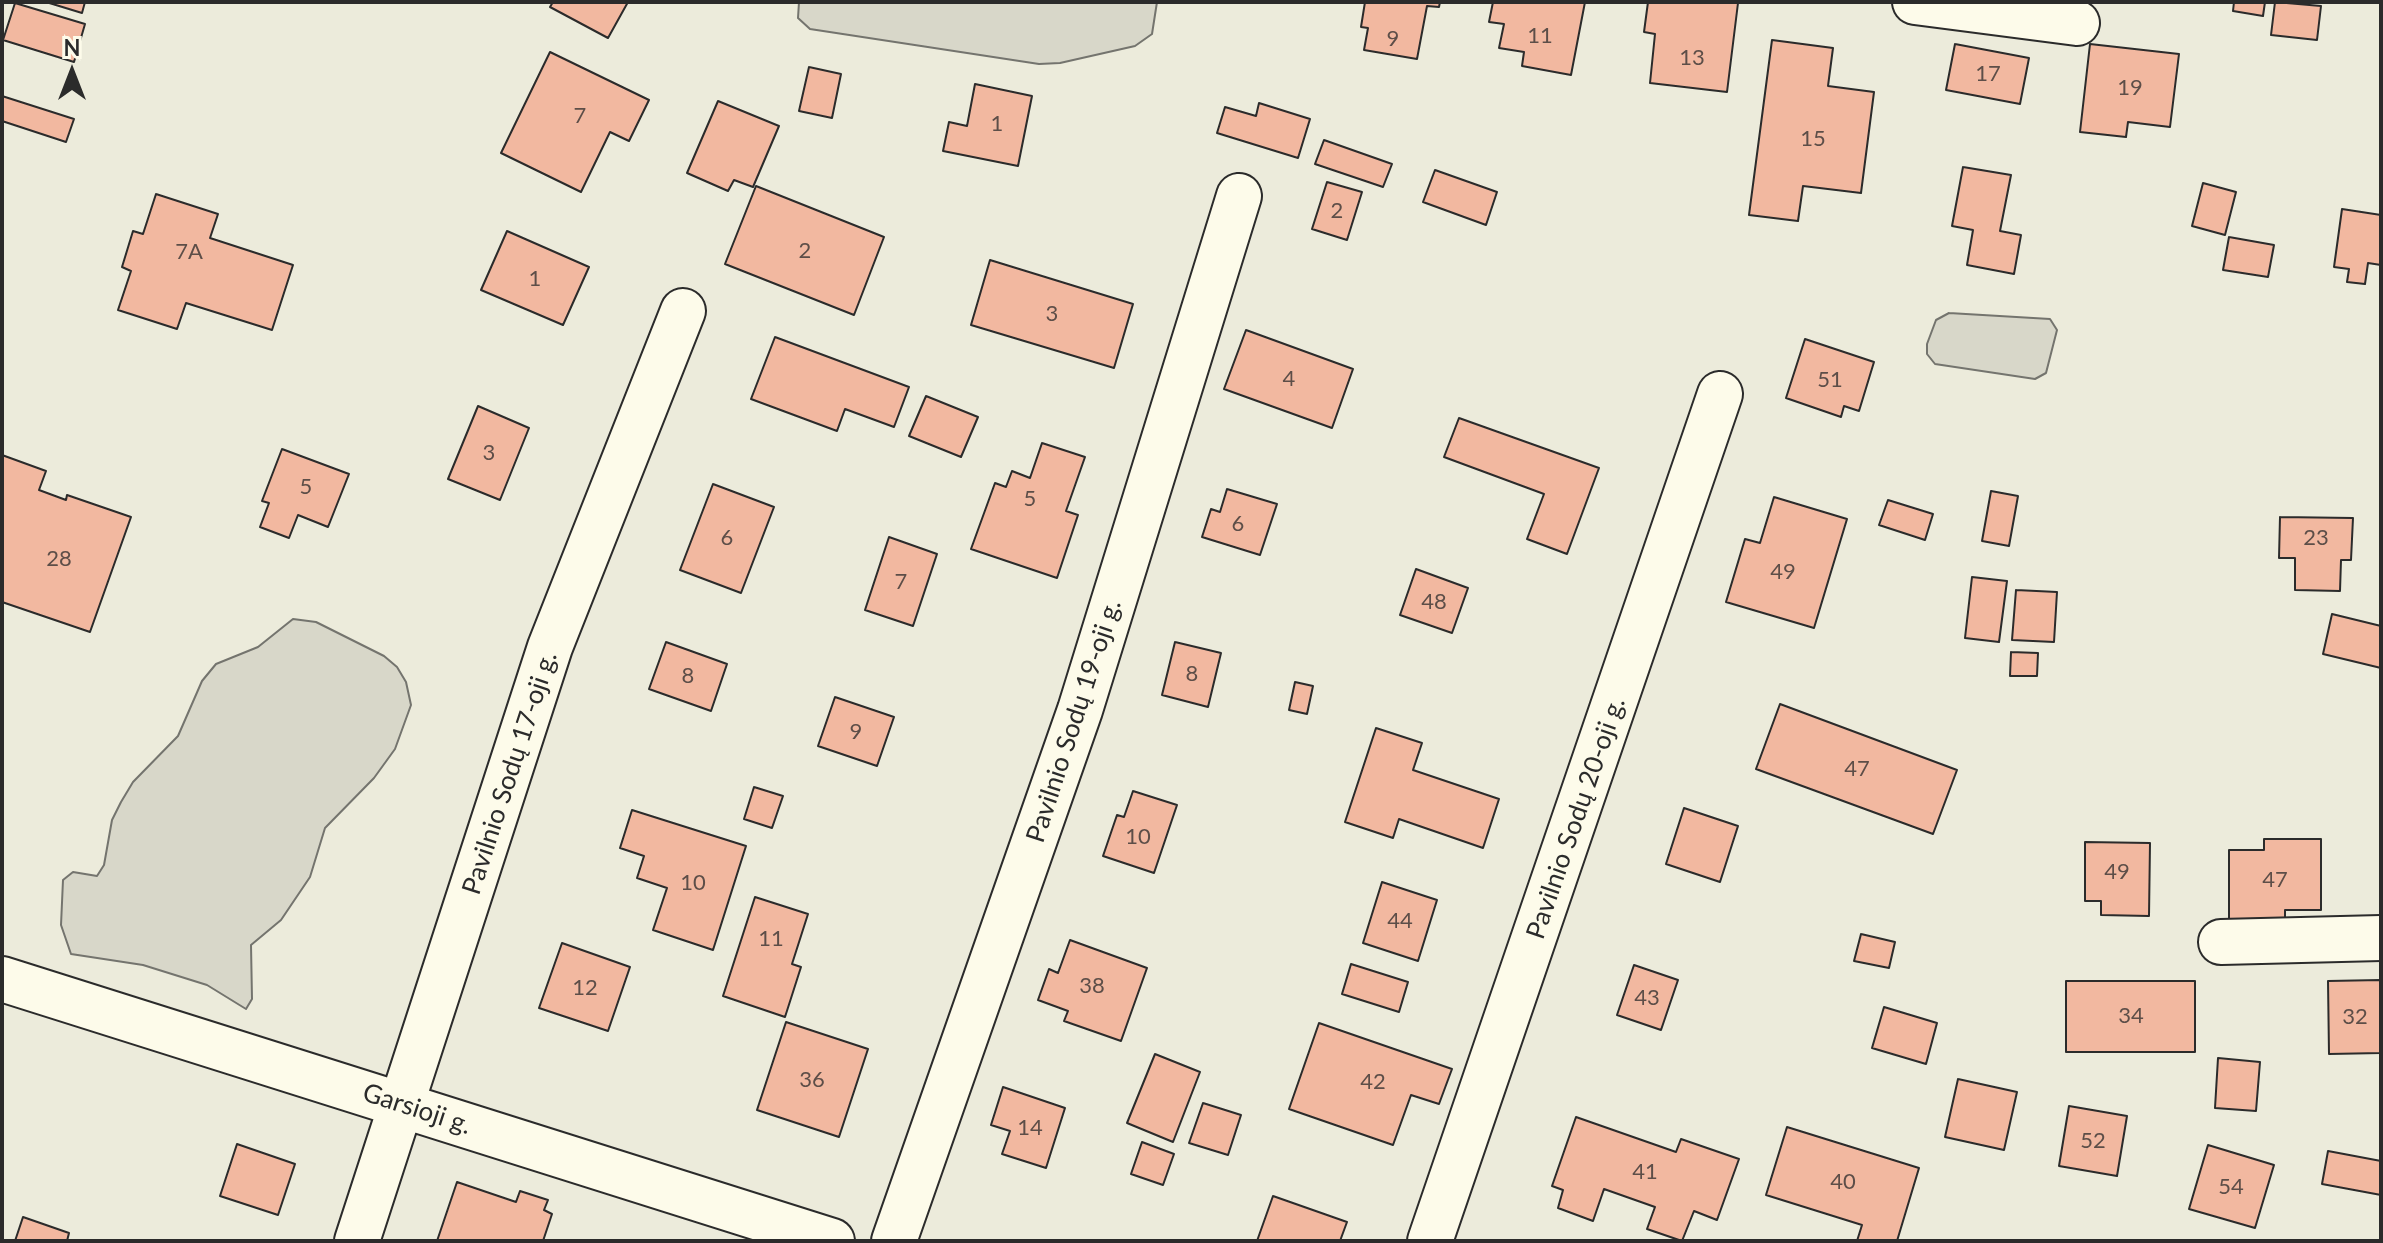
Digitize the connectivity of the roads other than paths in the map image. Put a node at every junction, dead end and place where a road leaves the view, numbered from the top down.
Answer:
1 (1915, 2) edge
2 (2077, 23) dead end
3 (1239, 196) dead end
4 (683, 311) dead end
5 (1720, 394) dead end
6 (2381, 938) edge
7 (2221, 942) dead end
8 (2, 979) edge
9 (402, 1104) junction
10 (357, 1241) edge
11 (832, 1241) edge
12 (894, 1241) edge
13 (1430, 1241) edge

1 - 2 street
3 - 12 street, Pavilnio Sodų 19-oji g.
4 - 9 street, Pavilnio Sodų 17-oji g.
5 - 13 street, Pavilnio Sodų 20-oji g.
6 - 7 street
8 - 9 street, Garsioji g.
9 - 10 street, Pavilnio Sodų 17-oji g.
9 - 11 street, Garsioji g.

